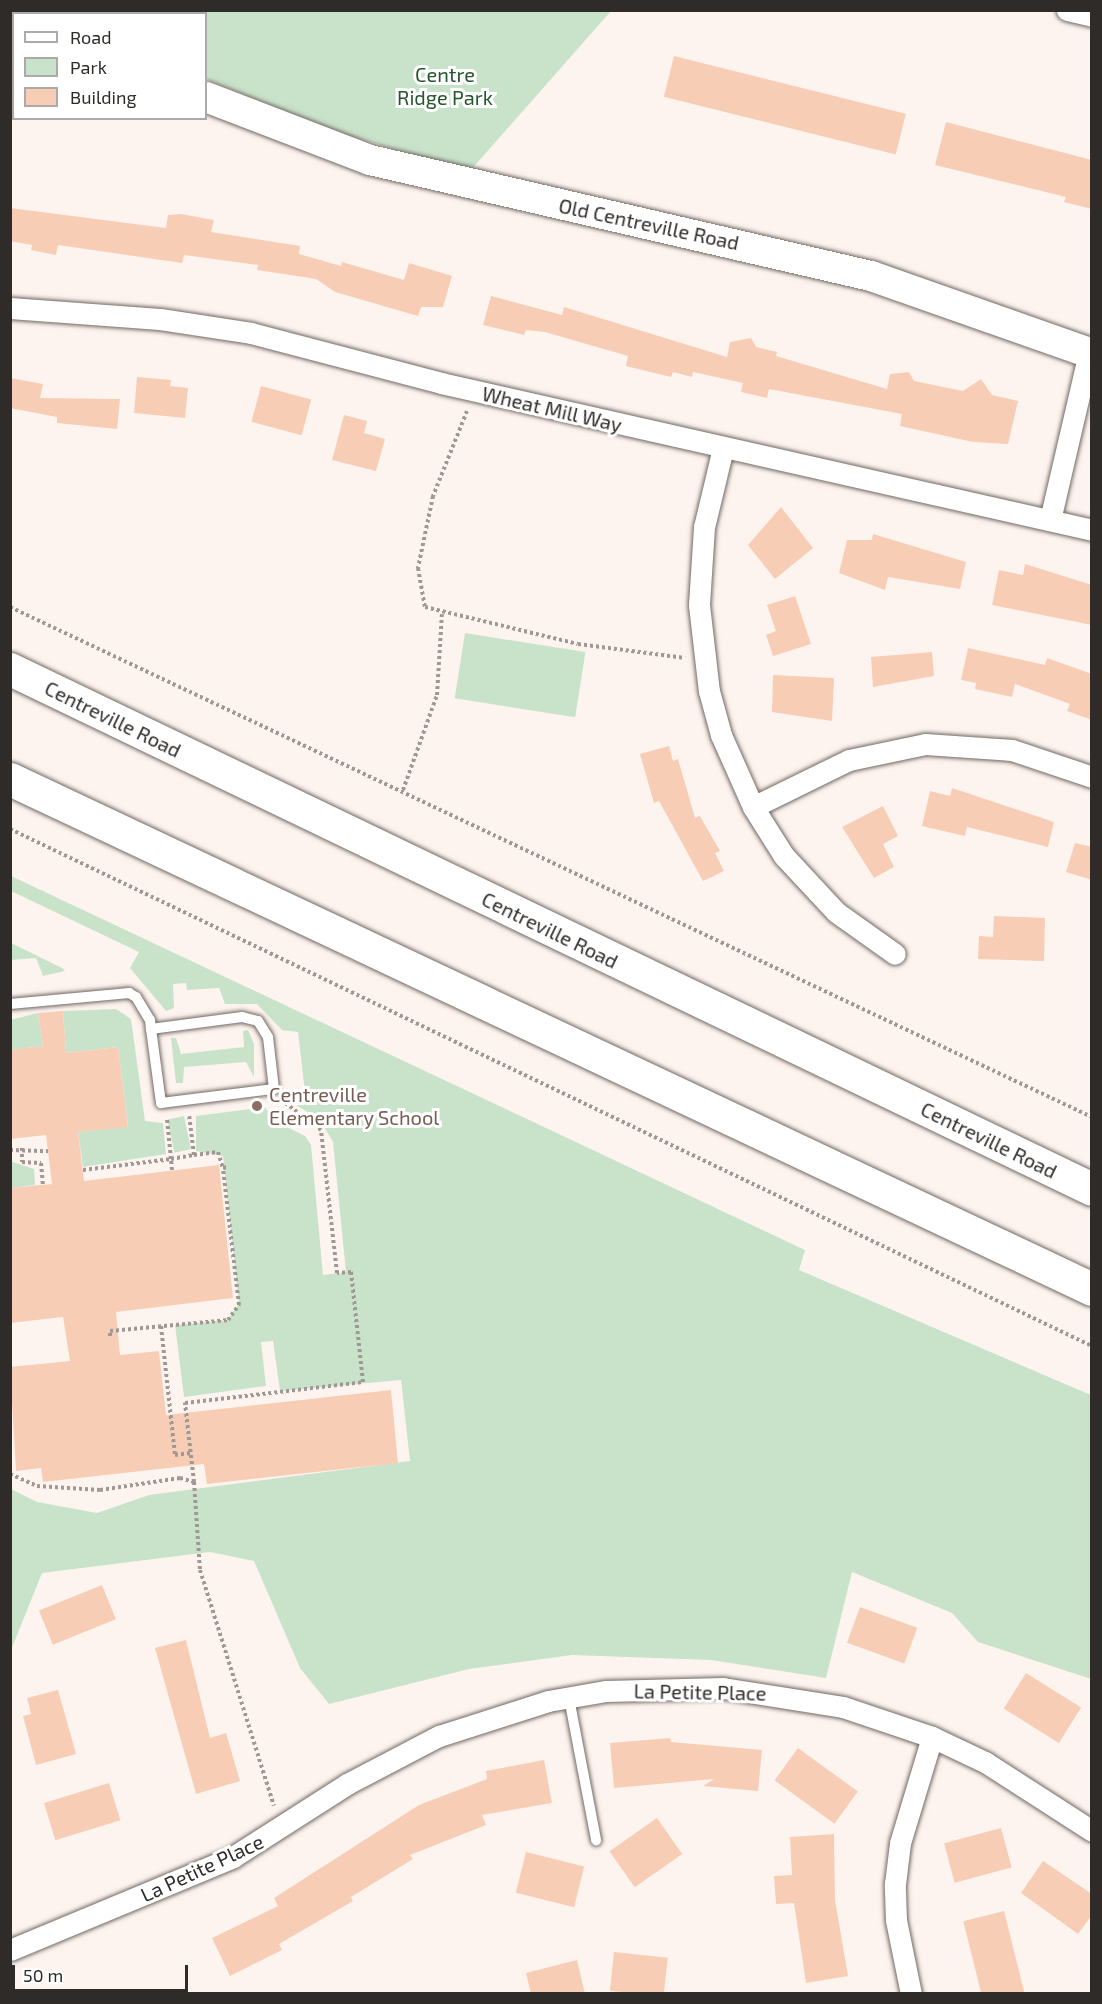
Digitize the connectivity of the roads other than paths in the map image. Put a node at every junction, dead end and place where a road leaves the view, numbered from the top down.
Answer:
1 (1067, 10) edge
2 (1092, 16) edge
3 (207, 97) edge
4 (10, 308) edge
5 (1090, 354) edge
6 (723, 448) junction
7 (1050, 520) junction
8 (1092, 530) edge
9 (10, 669) edge
10 (1092, 777) edge
11 (10, 779) edge
12 (753, 807) junction
13 (895, 954) dead end
14 (10, 1004) edge
15 (151, 1029) junction
16 (1092, 1189) edge
17 (1092, 1289) edge
18 (569, 1698) junction
19 (932, 1737) junction
20 (1092, 1832) edge
21 (596, 1840) dead end
22 (10, 1950) edge
23 (911, 1994) edge

1 - 2 street
3 - 5 street, Old Centreville Road
4 - 6 street, Wheat Mill Way
5 - 7 street
6 - 7 street, Wheat Mill Way
6 - 12 street
7 - 8 street, Wheat Mill Way
9 - 16 highway, Centreville Road
10 - 12 street
11 - 17 highway
12 - 13 street
14 - 15 lane
15 - 15 lane
18 - 19 street, La Petite Place
18 - 21 lane
18 - 22 street, La Petite Place
19 - 20 street, La Petite Place
19 - 23 street

